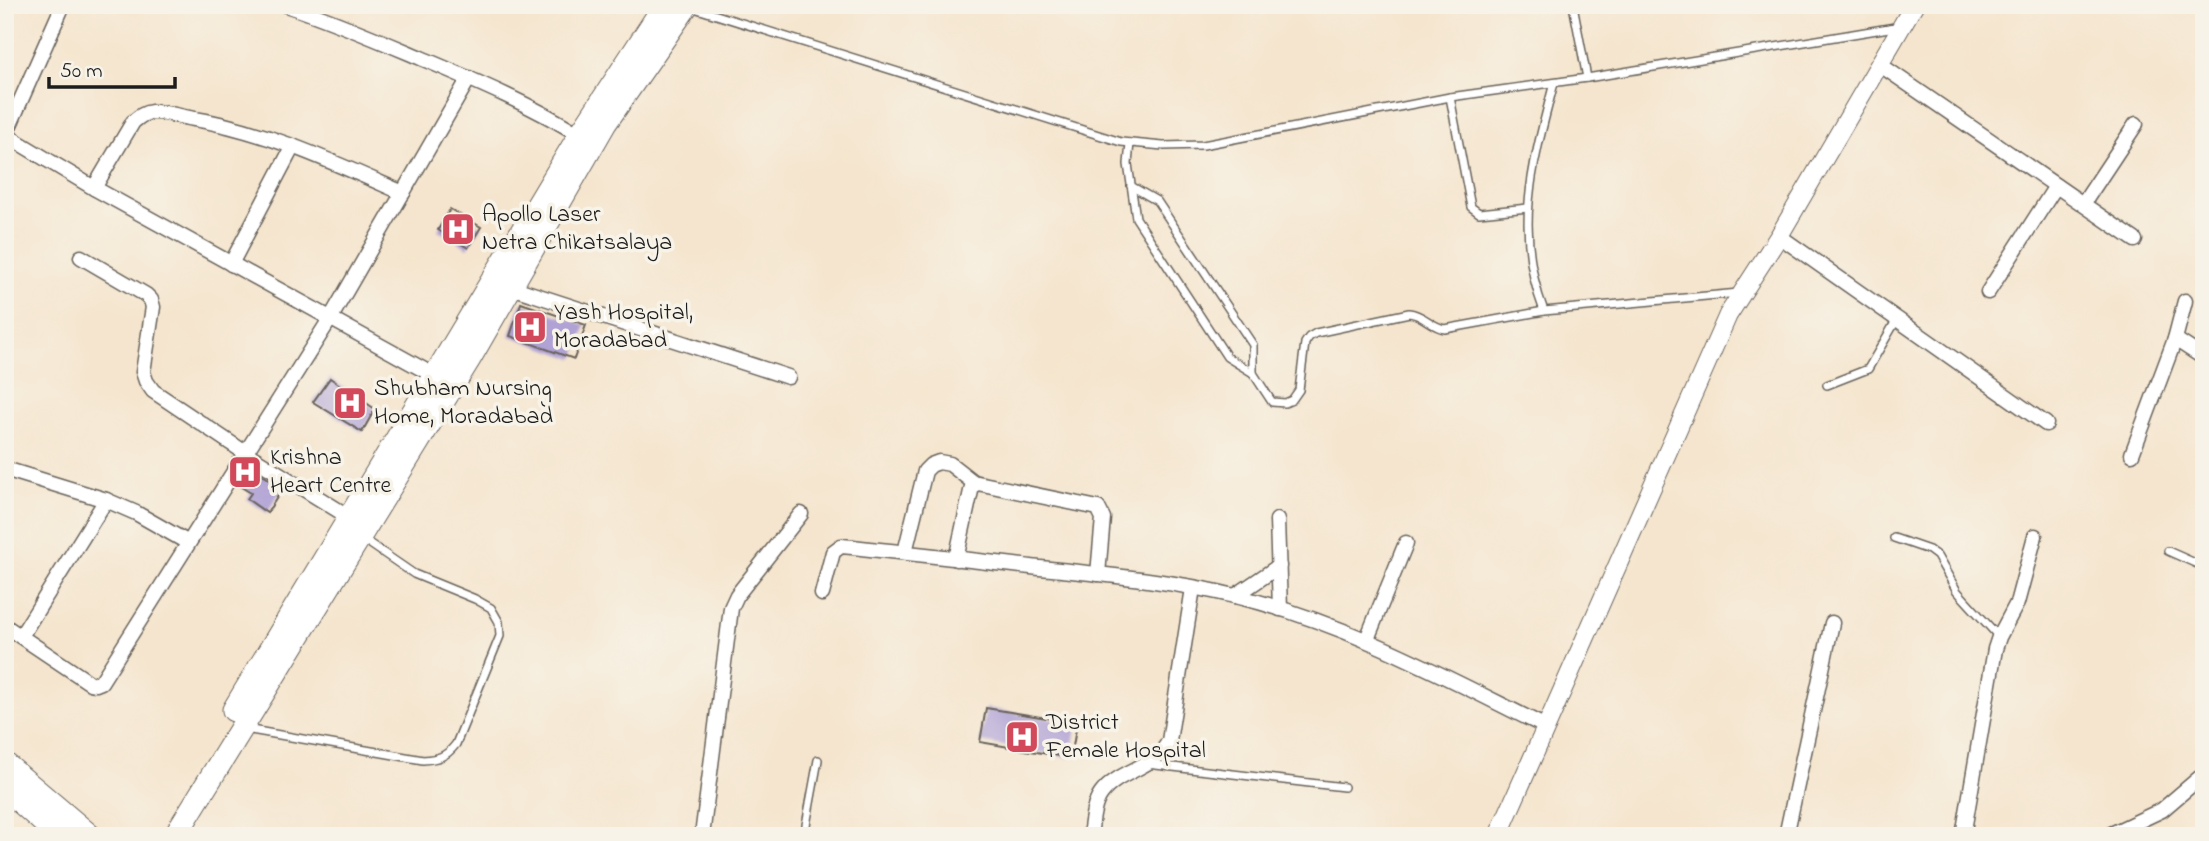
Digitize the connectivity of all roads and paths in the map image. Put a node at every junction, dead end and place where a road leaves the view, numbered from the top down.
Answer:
1 (63, 5) edge
2 (286, 5) edge
3 (665, 5) edge
4 (687, 5) edge
5 (1573, 5) edge
6 (1914, 5) edge
7 (319, 10) edge
8 (1902, 25) junction
9 (1879, 64) junction
10 (469, 78) junction
11 (1587, 79) junction
12 (1554, 83) junction
13 (1450, 97) junction
14 (2136, 124) dead end
15 (580, 135) junction
16 (6, 136) edge
17 (1130, 143) junction
18 (293, 146) junction
19 (1131, 186) junction
20 (2056, 186) junction
21 (94, 188) junction
22 (402, 193) junction
23 (2083, 204) junction
24 (1528, 208) junction
25 (1779, 236) junction
26 (2135, 240) dead end
27 (81, 257) dead end
28 (231, 264) junction
29 (511, 287) junction
30 (1743, 292) junction
31 (1988, 292) dead end
32 (2185, 301) dead end
33 (1544, 311) junction
34 (330, 318) junction
35 (1897, 318) junction
36 (2175, 340) junction
37 (2204, 358) edge
38 (1253, 373) junction
39 (435, 376) junction
40 (788, 377) dead end
41 (1827, 386) dead end
42 (2046, 424) dead end
43 (244, 452) junction
44 (2132, 454) dead end
45 (5, 469) edge
46 (973, 482) junction
47 (106, 500) junction
48 (802, 514) dead end
49 (1277, 520) dead end
50 (354, 527) junction
51 (2035, 536) dead end
52 (1894, 538) dead end
53 (187, 541) junction
54 (1406, 543) dead end
55 (2168, 551) dead end
56 (905, 552) junction
57 (956, 559) junction
58 (1279, 565) junction
59 (2204, 567) edge
60 (1098, 574) junction
61 (1193, 588) junction
62 (822, 594) dead end
63 (1235, 596) junction
64 (1280, 609) junction
65 (1832, 623) dead end
66 (5, 626) edge
67 (21, 636) junction
68 (1999, 637) junction
69 (1367, 639) junction
70 (1546, 727) junction
71 (241, 729) junction
72 (818, 760) dead end
73 (5, 764) edge
74 (1146, 764) junction
75 (2204, 774) edge
76 (1344, 787) dead end
77 (5, 788) edge
78 (59, 836) edge
79 (90, 836) edge
80 (159, 836) edge
81 (175, 836) edge
82 (702, 836) edge
83 (804, 836) edge
84 (1090, 836) edge
85 (1498, 836) edge
86 (1786, 836) edge
87 (1963, 836) edge
88 (2108, 836) edge

1 - 16 street
2 - 7 street
3 - 15 main road
4 - 17 lane
4 - 29 main road
5 - 11 lane
6 - 8 street
7 - 10 street
8 - 9 street
8 - 11 lane
9 - 20 street
9 - 25 street
10 - 15 street
10 - 22 street
11 - 12 lane
12 - 13 lane
12 - 24 lane
13 - 17 lane
13 - 24 lane
14 - 23 street
15 - 39 main road
16 - 21 street
17 - 19 lane
18 - 21 street
18 - 22 street
18 - 28 street
19 - 38 lane
19 - 38 lane
20 - 23 street
20 - 31 street
21 - 28 street
22 - 34 street
23 - 26 street
24 - 33 lane
25 - 30 street
25 - 35 street
27 - 43 street
28 - 34 street
29 - 40 street
29 - 50 main road
30 - 33 lane
30 - 70 street
32 - 36 street
33 - 38 lane
34 - 39 street
34 - 43 street
35 - 41 lane
35 - 42 street
36 - 37 street
36 - 44 street
39 - 50 main road
43 - 50 street
43 - 53 street
45 - 47 street
46 - 56 street
46 - 57 street
46 - 60 street
47 - 53 street
47 - 67 street
48 - 82 street
49 - 58 street
50 - 71 main road
50 - 71 lane
50 - 80 main road
51 - 68 street
52 - 68 lane
53 - 67 street
54 - 69 street
55 - 59 lane
56 - 57 street
56 - 62 street
57 - 60 street
58 - 63 street
58 - 64 street
60 - 61 street
61 - 63 street
61 - 74 street
63 - 64 street
64 - 69 street
65 - 86 street
66 - 67 street
68 - 87 street
69 - 70 street
70 - 85 street
71 - 81 main road
72 - 83 lane
73 - 79 main road
74 - 76 lane
74 - 84 street
75 - 88 street
77 - 78 main road

